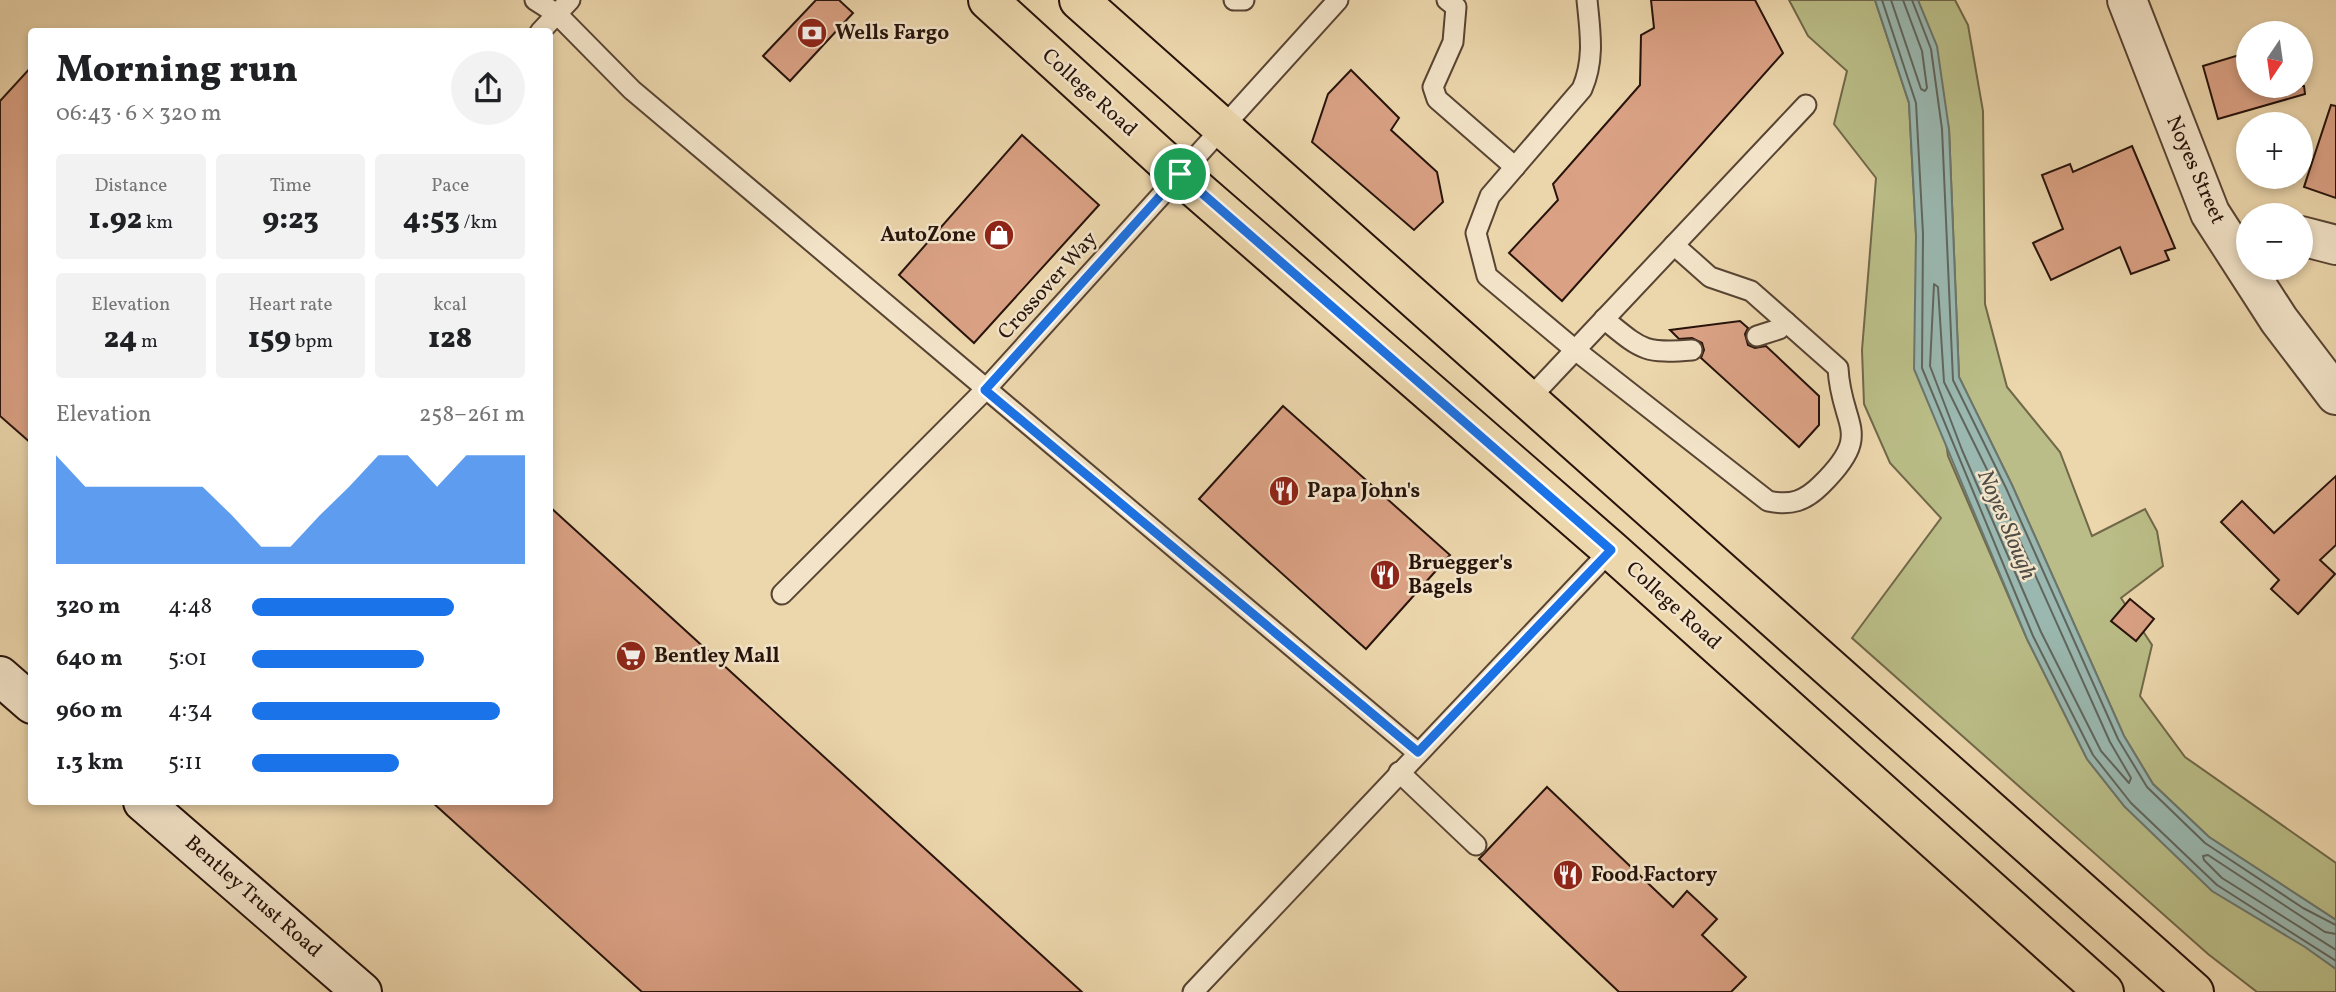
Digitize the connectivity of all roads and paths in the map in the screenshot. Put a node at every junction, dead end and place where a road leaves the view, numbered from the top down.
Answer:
1 (535, 0) edge
2 (988, 0) edge
3 (1079, 0) edge
4 (1234, 0) edge
5 (1244, 0) edge
6 (1338, 0) edge
7 (1587, 0) edge
8 (2127, 0) edge
9 (1456, 3) edge
10 (563, 7) edge
11 (544, 28) edge
12 (1806, 105) dead end
13 (1223, 127) junction
14 (1515, 167) junction
15 (1180, 174) junction
16 (2210, 213) junction
17 (2236, 220) edge
18 (2313, 239) edge
19 (1674, 245) junction
20 (2336, 245) edge
21 (1604, 319) junction
22 (1786, 322) junction
23 (1757, 337) dead end
24 (1574, 349) junction
25 (1692, 350) dead end
26 (985, 390) junction
27 (2336, 395) edge
28 (1529, 399) junction
29 (1611, 550) junction
30 (782, 594) dead end
31 (0, 676) edge
32 (28, 700) edge
33 (1418, 752) junction
34 (1399, 772) junction
35 (147, 805) edge
36 (1476, 845) dead end
37 (362, 992) edge
38 (1193, 992) edge
39 (2104, 992) edge
40 (2194, 992) edge

1 - 10 lane
2 - 15 main road, College Road
3 - 13 main road
4 - 5 lane
6 - 13 lane, Crossover Way
7 - 14 lane
8 - 16 street, Noyes Street
9 - 14 lane
10 - 11 lane
10 - 26 lane
12 - 19 lane
13 - 15 lane, Crossover Way
13 - 28 main road
14 - 24 lane
15 - 26 lane, Crossover Way
15 - 29 main road, College Road
16 - 17 street
16 - 27 street, Noyes Street
18 - 20 street
19 - 21 lane
19 - 22 lane
21 - 24 lane
21 - 25 lane
22 - 23 lane
22 - 24 lane
24 - 28 lane
26 - 30 lane, Crossover Way
26 - 33 lane
28 - 40 main road
29 - 33 lane
29 - 39 main road, College Road
31 - 32 street
33 - 34 lane
34 - 36 lane
34 - 38 lane
35 - 37 street, Bentley Trust Road

